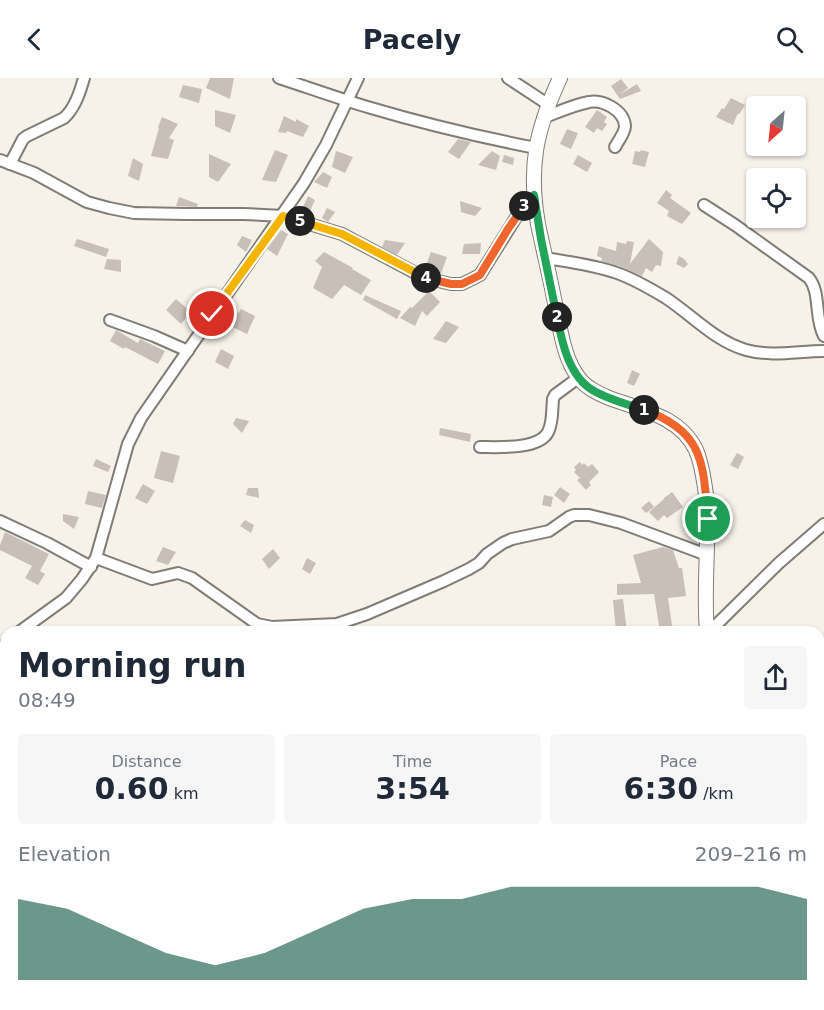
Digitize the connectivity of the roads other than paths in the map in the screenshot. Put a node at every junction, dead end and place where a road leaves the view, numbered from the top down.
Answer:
1 (84, 78) edge
2 (279, 78) edge
3 (358, 78) edge
4 (508, 78) edge
5 (560, 78) edge
6 (347, 101) junction
7 (549, 105) junction
8 (543, 118) junction
9 (615, 147) dead end
10 (536, 148) junction
11 (5, 162) edge
12 (534, 195) junction
13 (704, 206) dead end
14 (283, 216) junction
15 (545, 258) junction
16 (110, 320) dead end
17 (824, 336) edge
18 (188, 351) junction
19 (824, 351) edge
20 (578, 378) junction
21 (480, 447) dead end
22 (0, 521) edge
23 (824, 524) edge
24 (707, 555) junction
25 (94, 562) junction
26 (27, 626) edge
27 (267, 626) edge
28 (294, 626) edge
29 (707, 626) edge
30 (714, 626) edge

1 - 11 street
2 - 6 street
3 - 6 street
4 - 7 street
5 - 7 street
6 - 10 street
6 - 14 street
7 - 8 street
8 - 9 street
8 - 10 street
10 - 12 street
11 - 14 street
12 - 14 street
12 - 15 street
13 - 17 street
14 - 18 street
15 - 19 street
15 - 20 street
16 - 18 street
18 - 25 street
20 - 21 street
20 - 24 street
22 - 25 street
23 - 30 street
24 - 28 street
24 - 29 street
25 - 26 street
25 - 27 street

